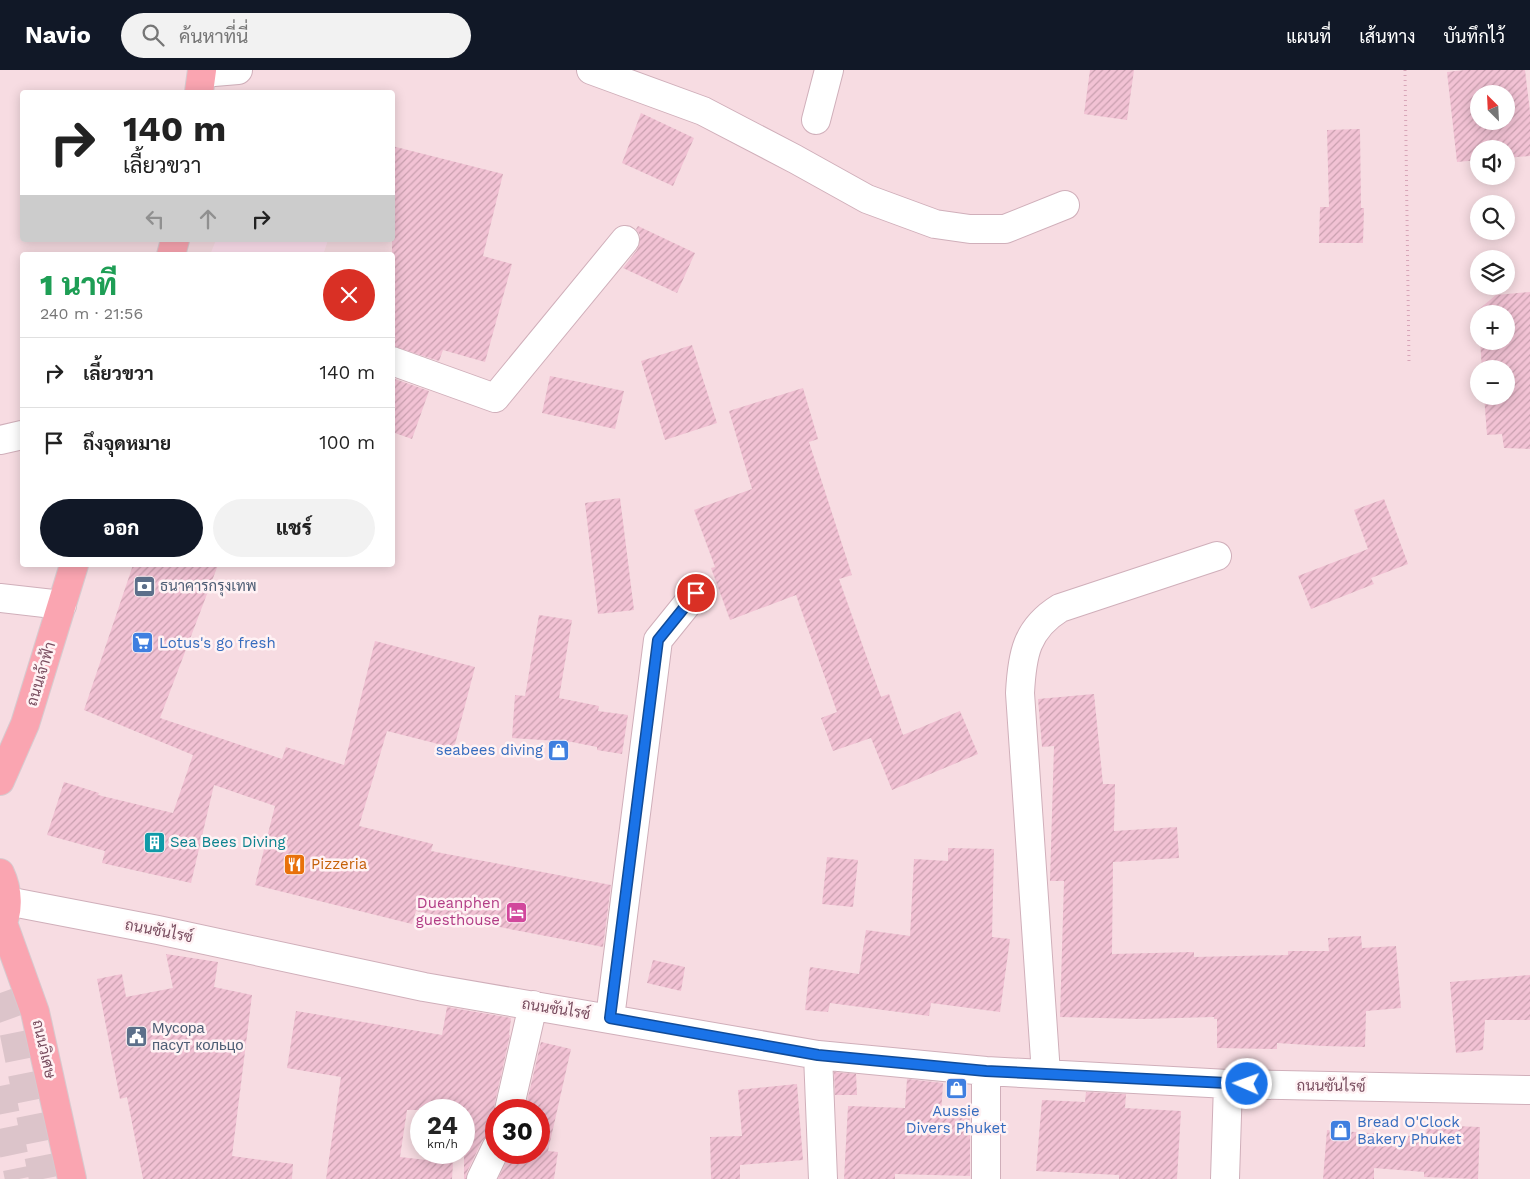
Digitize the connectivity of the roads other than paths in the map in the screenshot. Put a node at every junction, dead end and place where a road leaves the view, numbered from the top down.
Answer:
1 (238, 70) edge
2 (591, 70) edge
3 (829, 70) edge
4 (201, 78) edge
5 (816, 120) dead end
6 (1065, 205) dead end
7 (625, 240) dead end
8 (395, 362) edge
9 (1217, 556) dead end
10 (73, 567) edge
11 (696, 593) dead end
12 (0, 598) edge
13 (62, 605) junction
14 (0, 780) edge
15 (0, 873) edge
16 (3, 918) edge
17 (533, 1005) junction
18 (610, 1018) junction
19 (818, 1055) junction
20 (986, 1071) junction
21 (1046, 1074) junction
22 (1228, 1084) junction
23 (1530, 1090) edge
24 (512, 1099) edge
25 (488, 1164) edge
26 (72, 1179) edge
27 (481, 1179) edge
28 (823, 1179) edge
29 (986, 1179) edge
30 (1225, 1179) edge

1 - 4 street
2 - 6 street
3 - 5 street
7 - 8 street
9 - 21 street
10 - 13 main road, ถนนเจ้าฟ้า
11 - 18 street
12 - 13 street
13 - 14 main road, ถนนเจ้าฟ้า
15 - 16 main road, ถนนวิเศษ
16 - 17 street, ถนนซันไรซ์
16 - 26 main road, ถนนวิเศษ
17 - 18 street, ถนนซันไรซ์
17 - 24 street
18 - 19 street, ถนนซันไรซ์
19 - 20 street, ถนนซันไรซ์
19 - 28 street
20 - 21 street, ถนนซันไรซ์
20 - 29 street
21 - 22 street, ถนนซันไรซ์
22 - 23 street, ถนนซันไรซ์
22 - 30 street
25 - 27 street

